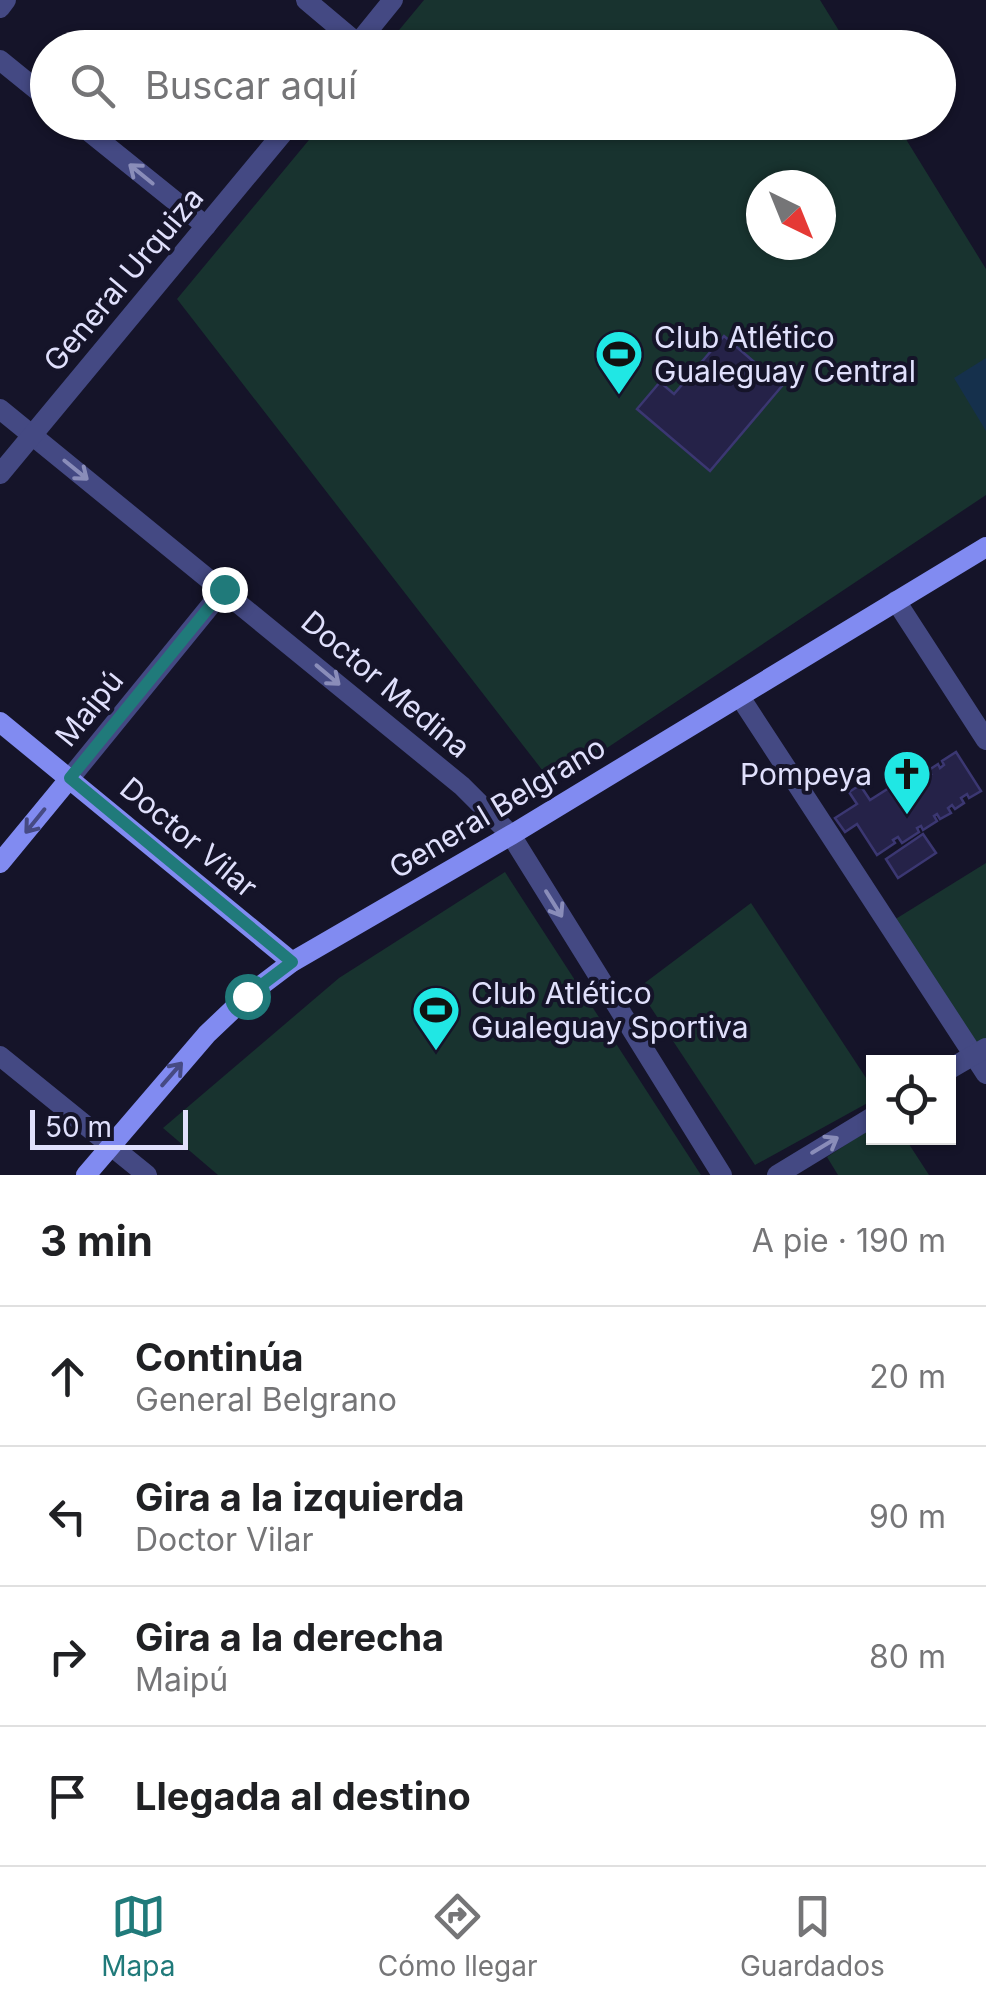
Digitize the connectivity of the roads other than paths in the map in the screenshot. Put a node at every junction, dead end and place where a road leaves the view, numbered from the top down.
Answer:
1 (6, 0) edge
2 (306, 0) edge
3 (393, 0) edge
4 (0, 8) edge
5 (339, 30) edge
6 (368, 30) edge
7 (0, 60) edge
8 (30, 84) edge
9 (99, 140) edge
10 (277, 140) edge
11 (206, 226) junction
12 (0, 409) edge
13 (32, 435) junction
14 (0, 474) edge
15 (986, 547) edge
16 (224, 589) junction
17 (896, 601) junction
18 (740, 697) junction
19 (0, 722) edge
20 (986, 740) edge
21 (70, 778) junction
22 (511, 834) junction
23 (0, 864) edge
24 (292, 962) junction
25 (980, 1051) edge
26 (0, 1056) edge
27 (956, 1065) edge
28 (986, 1074) edge
29 (866, 1121) edge
30 (110, 1145) junction
31 (86, 1175) edge
32 (147, 1175) edge
33 (722, 1175) edge
34 (777, 1175) edge

1 - 4 street
2 - 5 street
3 - 6 street
7 - 8 street
11 -> 9 street
10 - 11 street, General Urquiza
11 - 13 street, General Urquiza
12 - 13 street, Doctor Medina
13 - 14 street, General Urquiza
13 -> 16 street, Doctor Medina
15 - 17 street, General Belgrano
16 - 21 street, Maipú
16 -> 22 street, Doctor Medina
17 - 18 street, General Belgrano
17 - 20 street
18 - 22 street, General Belgrano
18 - 25 street
19 - 21 street, Doctor Vilar
21 -> 23 street, Maipú
21 - 24 street, Doctor Vilar
22 - 24 street, General Belgrano
22 -> 33 street, Doctor Medina
30 -> 24 street, General Belgrano
25 - 27 street
25 - 28 street
26 - 30 street
34 -> 29 street
30 - 31 street, General Belgrano
30 - 32 street

